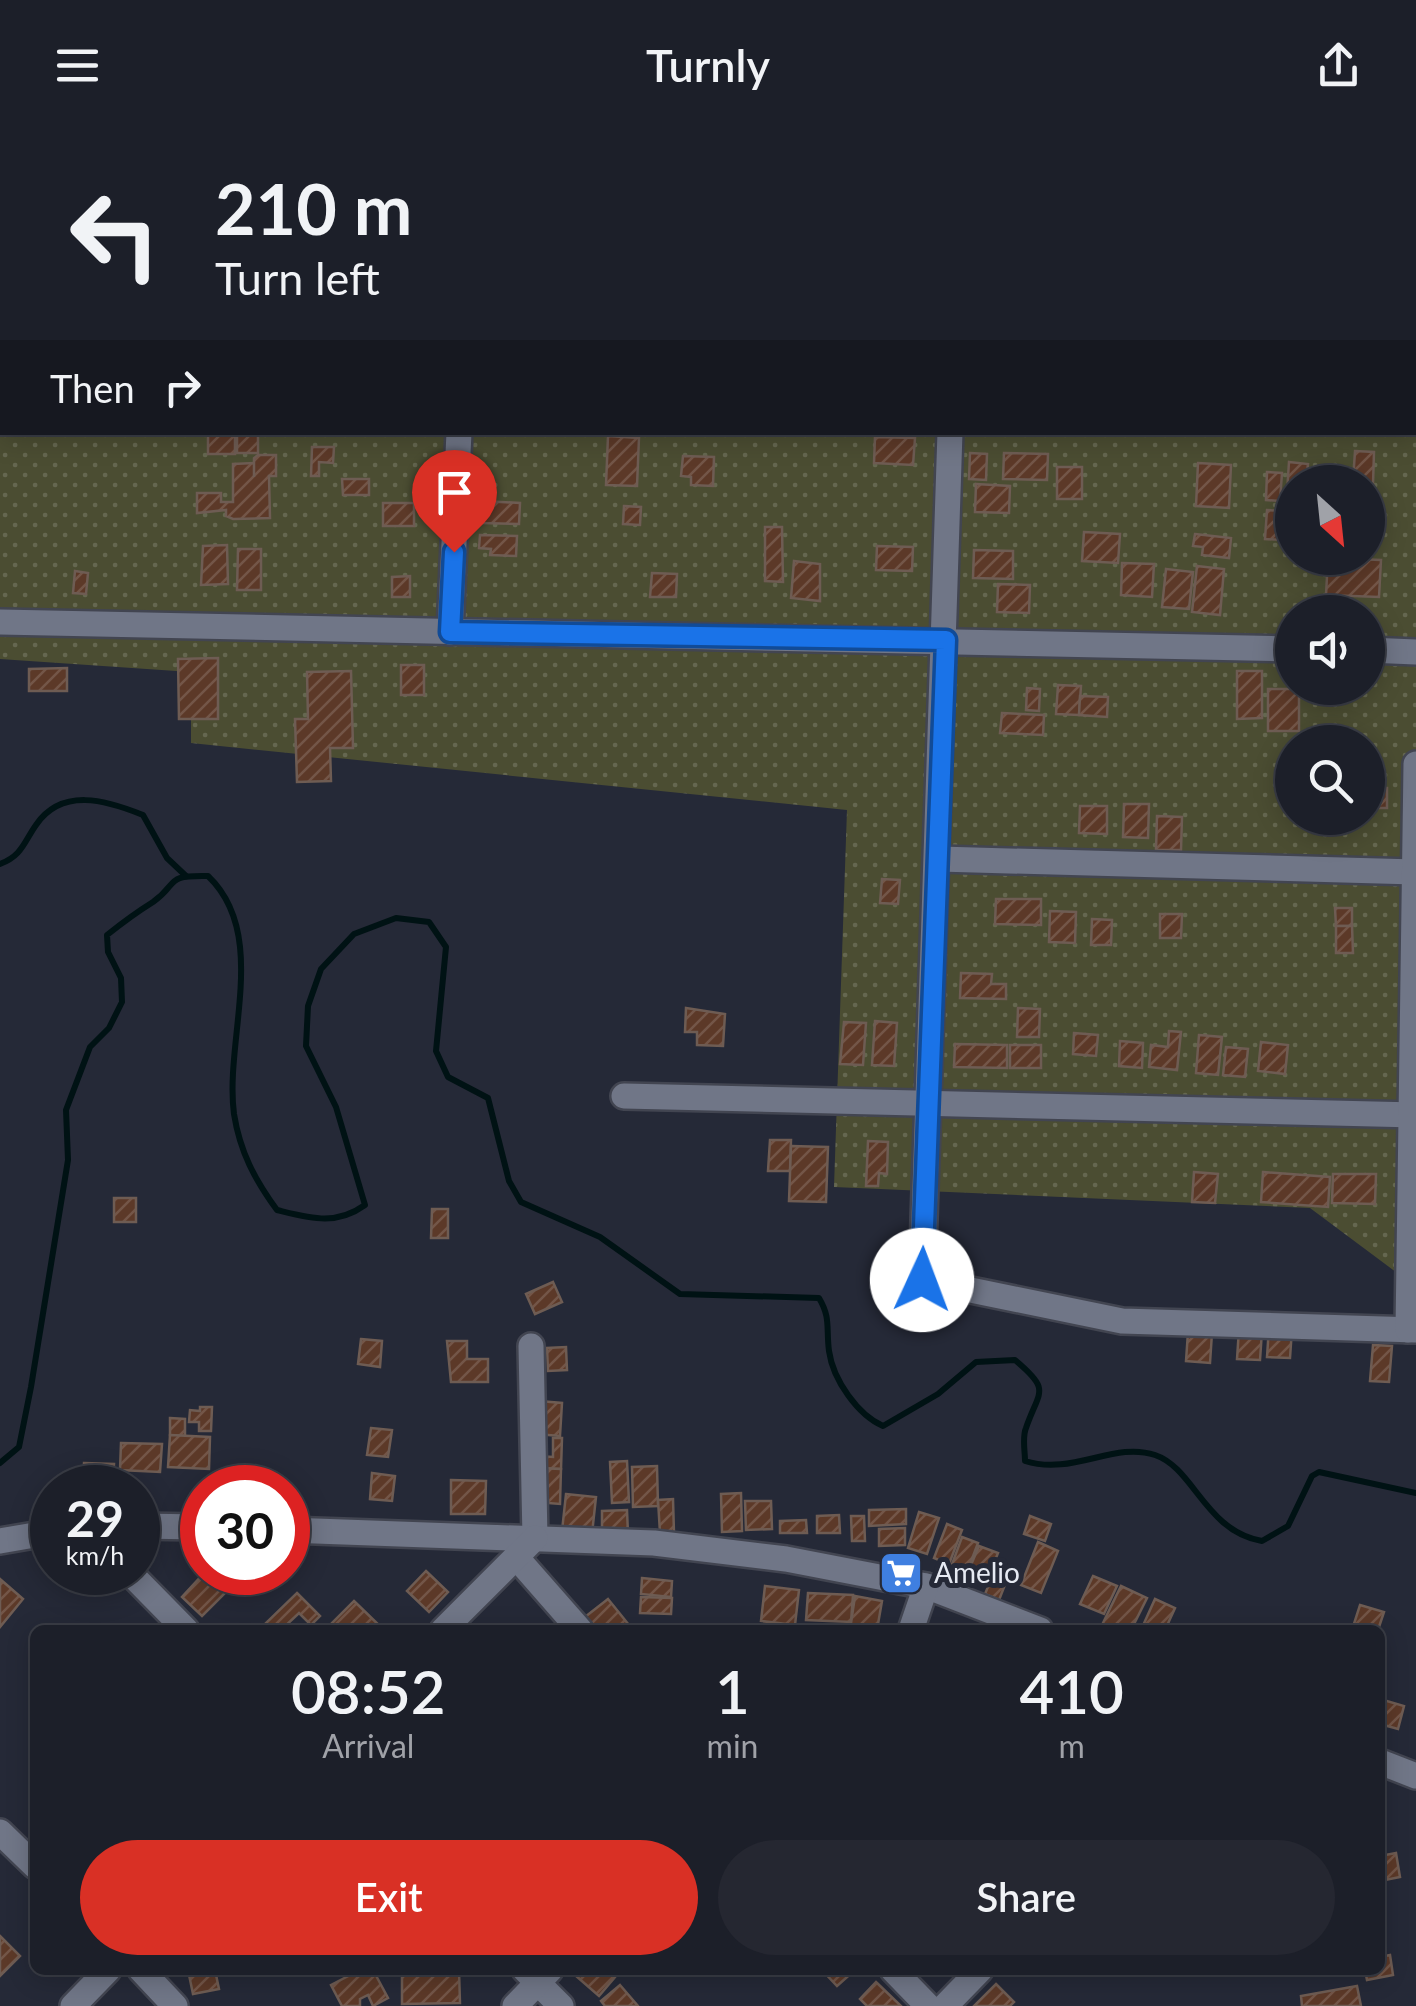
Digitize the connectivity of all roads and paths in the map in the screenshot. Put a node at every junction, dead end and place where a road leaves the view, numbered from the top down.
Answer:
1 (459, 435) edge
2 (950, 435) edge
3 (0, 622) edge
4 (450, 632) junction
5 (946, 640) junction
6 (1275, 649) edge
7 (1385, 651) edge
8 (1416, 652) edge
9 (1416, 764) edge
10 (939, 858) junction
11 (1414, 872) edge
12 (624, 1096) dead end
13 (930, 1103) junction
14 (1412, 1115) edge
15 (1412, 1330) edge
16 (531, 1346) dead end
17 (310, 1531) edge
18 (30, 1536) edge
19 (534, 1538) junction
20 (0, 1541) edge
21 (516, 1557) junction
22 (926, 1586) junction
23 (152, 1595) edge
24 (181, 1625) edge
25 (447, 1625) edge
26 (576, 1625) edge
27 (913, 1625) edge
28 (1027, 1625) edge
29 (1385, 1765) edge
30 (1415, 1780) edge
31 (0, 1832) edge
32 (30, 1861) edge
33 (103, 1975) edge
34 (146, 1975) edge
35 (537, 1975) edge
36 (539, 1975) edge
37 (898, 1975) edge
38 (975, 1975) edge
39 (73, 2006) edge
40 (175, 2006) edge
41 (515, 2006) edge
42 (561, 2006) edge
43 (928, 2006) edge
44 (945, 2006) edge

1 - 4 street
2 - 5 street
3 - 4 street
4 - 5 street
5 - 6 street
5 - 10 street
7 - 8 street
9 - 11 street
10 - 11 street
10 - 13 street
11 - 14 street
12 - 13 street
13 - 14 street
13 - 15 street
14 - 15 street
16 - 19 street
17 - 19 street
18 - 20 street
19 - 21 street
19 - 22 street
21 - 25 street
21 - 26 street
22 - 27 street
22 - 28 street
23 - 24 street
29 - 30 street
31 - 32 street
33 - 39 street
34 - 40 street
35 - 41 street
36 - 42 street
37 - 43 street
38 - 44 street

